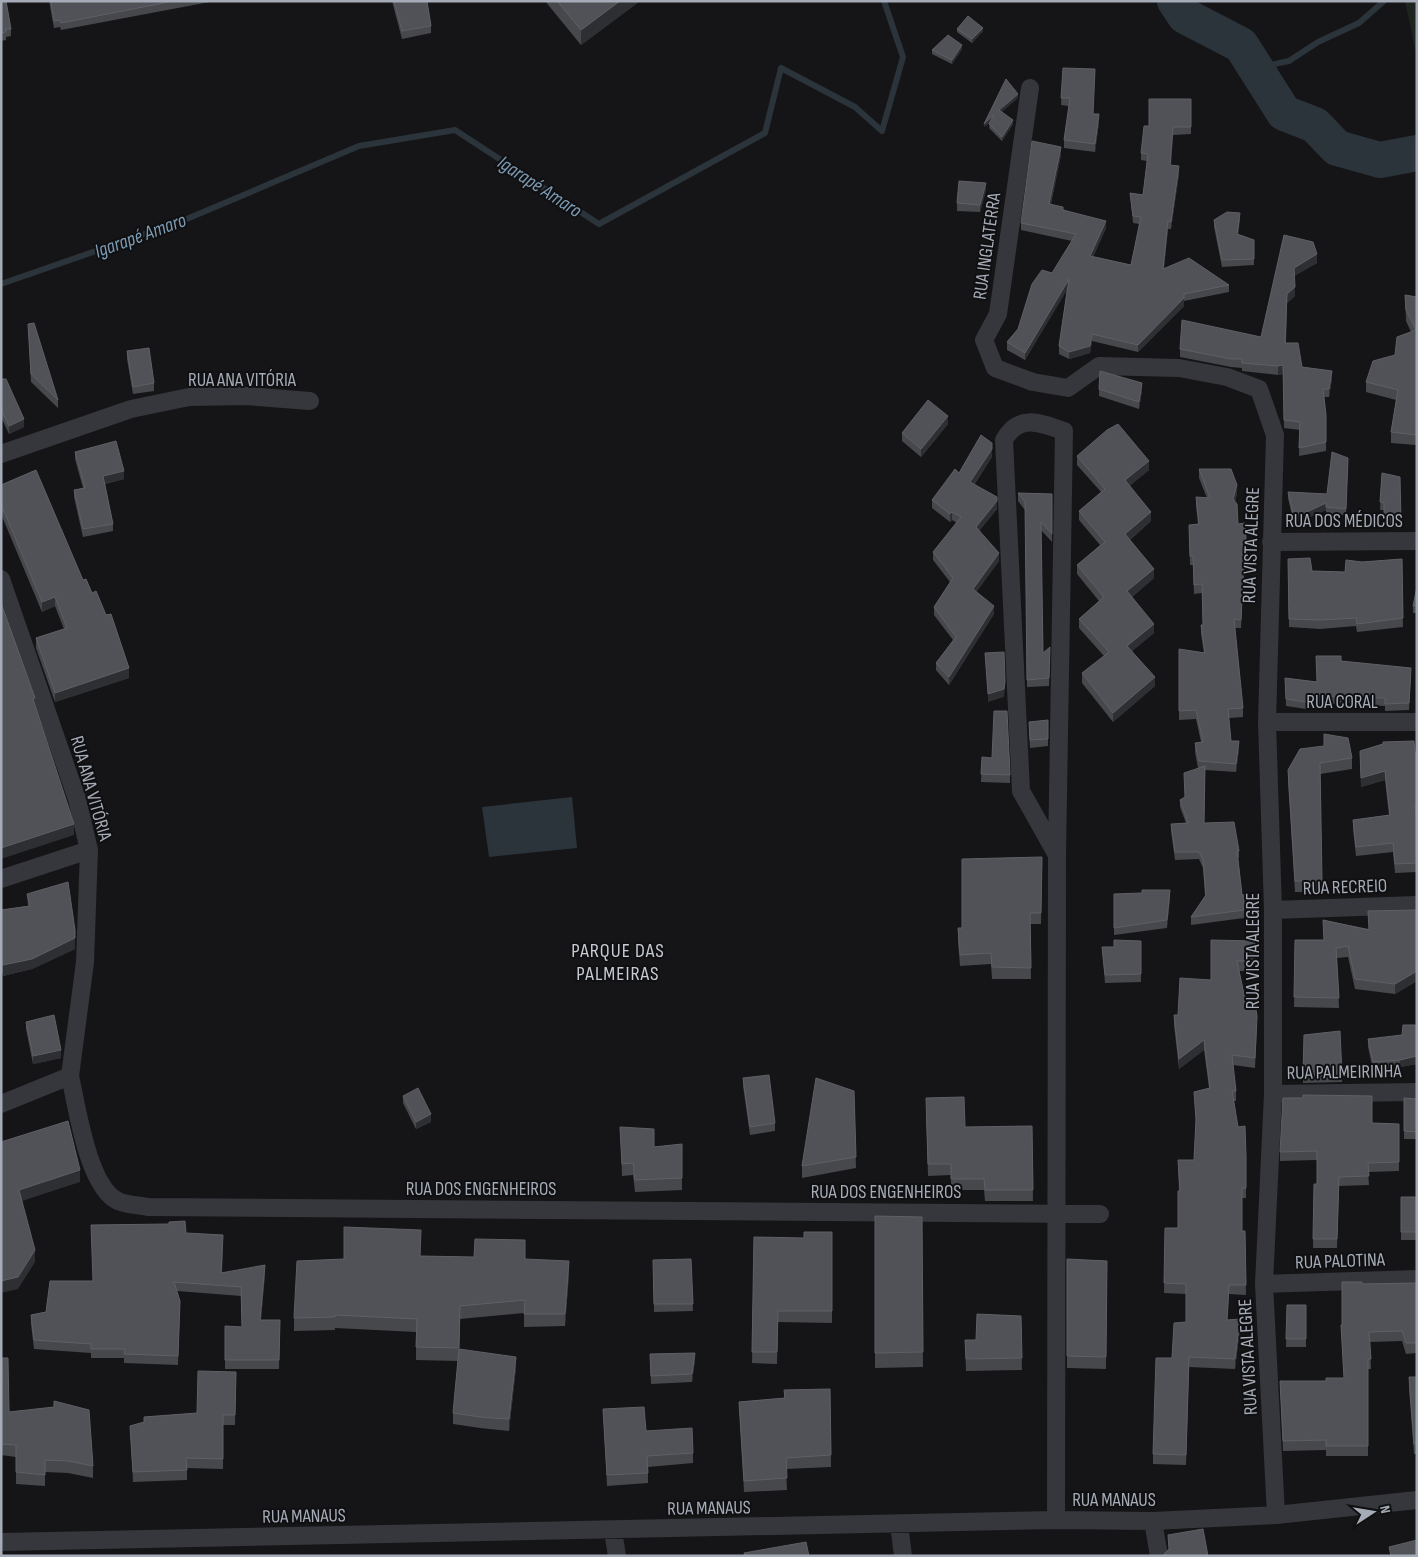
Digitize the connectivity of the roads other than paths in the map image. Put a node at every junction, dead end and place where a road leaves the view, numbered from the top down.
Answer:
1 (1030, 88) dead end
2 (1259, 389) joint
3 (310, 401) dead end
4 (1, 454) edge
5 (1417, 541) edge
6 (1271, 542) junction
7 (1, 578) edge
8 (1267, 722) junction
9 (1417, 722) edge
10 (89, 850) junction
11 (1058, 856) junction
12 (1, 879) edge
13 (1417, 906) edge
14 (1273, 910) junction
15 (70, 1076) junction
16 (1417, 1092) edge
17 (1273, 1094) junction
18 (1, 1104) edge
19 (1056, 1213) junction
20 (1100, 1214) dead end
21 (1417, 1278) edge
22 (1264, 1284) junction
23 (1417, 1500) edge
24 (1276, 1515) junction
25 (1056, 1520) junction
26 (1153, 1521) junction
27 (899, 1524) junction
28 (614, 1531) junction
29 (1, 1542) edge
30 (617, 1556) edge
31 (903, 1556) edge
32 (1159, 1556) edge

1 - 2 street, RUA INGLATERRA
2 - 6 street, RUA VISTA ALEGRE
3 - 4 street, RUA ANA VITÓRIA
5 - 6 street, RUA DOS MÉDICOS
6 - 8 street, RUA VISTA ALEGRE
7 - 10 street, RUA ANA VITÓRIA
8 - 9 street, RUA CORAL
8 - 14 street, RUA VISTA ALEGRE
10 - 12 street
10 - 15 street, RUA ANA VITÓRIA
11 - 11 street
11 - 19 street
13 - 14 street, RUA RECREIO
14 - 17 street, RUA VISTA ALEGRE
15 - 18 street
15 - 19 street, RUA DOS ENGENHEIROS
16 - 17 street, RUA PALMEIRINHA
17 - 22 street, RUA VISTA ALEGRE
19 - 20 street, RUA DOS ENGENHEIROS
19 - 25 street
21 - 22 street, RUA PALOTINA
22 - 24 street, RUA VISTA ALEGRE
23 - 24 street, RUA MANAUS
24 - 26 street, RUA MANAUS
25 - 26 street, RUA MANAUS
25 - 27 street, RUA MANAUS
26 - 32 street
27 - 28 street, RUA MANAUS
27 - 31 street
28 - 29 street, RUA MANAUS
28 - 30 street

